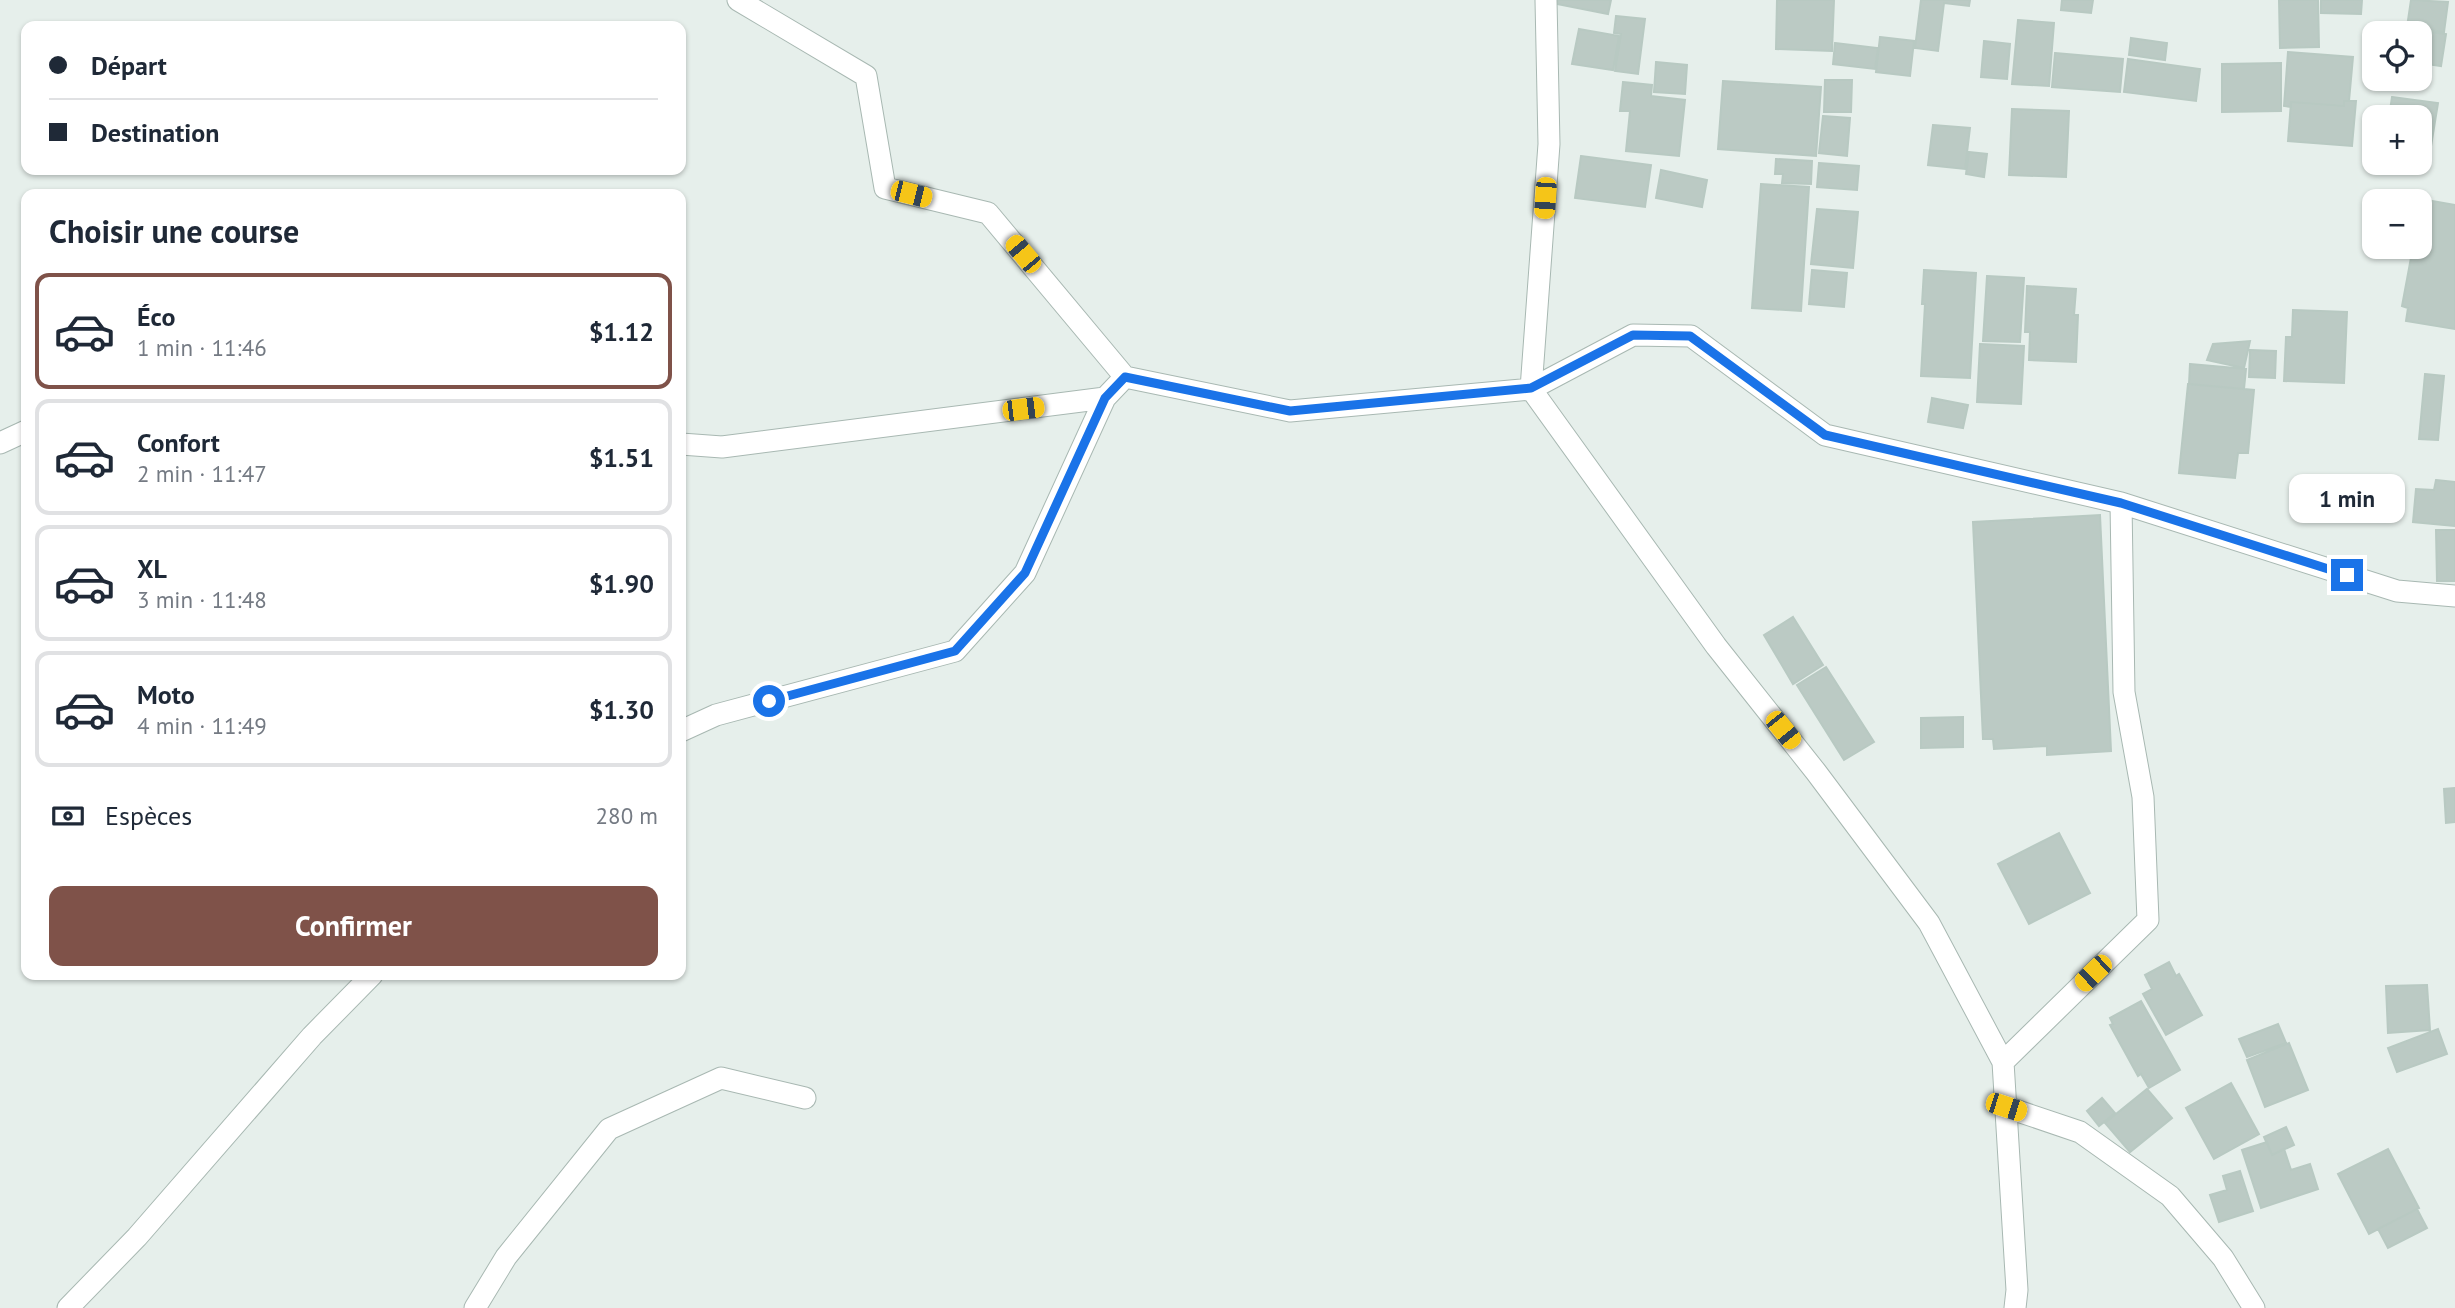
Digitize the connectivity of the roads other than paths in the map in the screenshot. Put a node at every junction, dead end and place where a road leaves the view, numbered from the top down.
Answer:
1 (738, 0) edge
2 (1546, 0) edge
3 (1125, 377) junction
4 (1531, 388) junction
5 (1105, 398) junction
6 (21, 433) edge
7 (0, 443) edge
8 (686, 444) edge
9 (2121, 503) junction
10 (2455, 596) edge
11 (686, 729) edge
12 (367, 980) edge
13 (2003, 1062) junction
14 (805, 1098) dead end
15 (2006, 1107) junction
16 (68, 1308) edge
17 (475, 1308) edge
18 (2015, 1308) edge
19 (2254, 1308) edge

1 - 3 street
2 - 4 street
3 - 4 street
3 - 5 street
4 - 9 street
4 - 13 street
5 - 8 street
5 - 11 street
6 - 7 street
9 - 10 street
9 - 13 street
12 - 16 street
13 - 15 street
14 - 17 street
15 - 18 street
15 - 19 street

